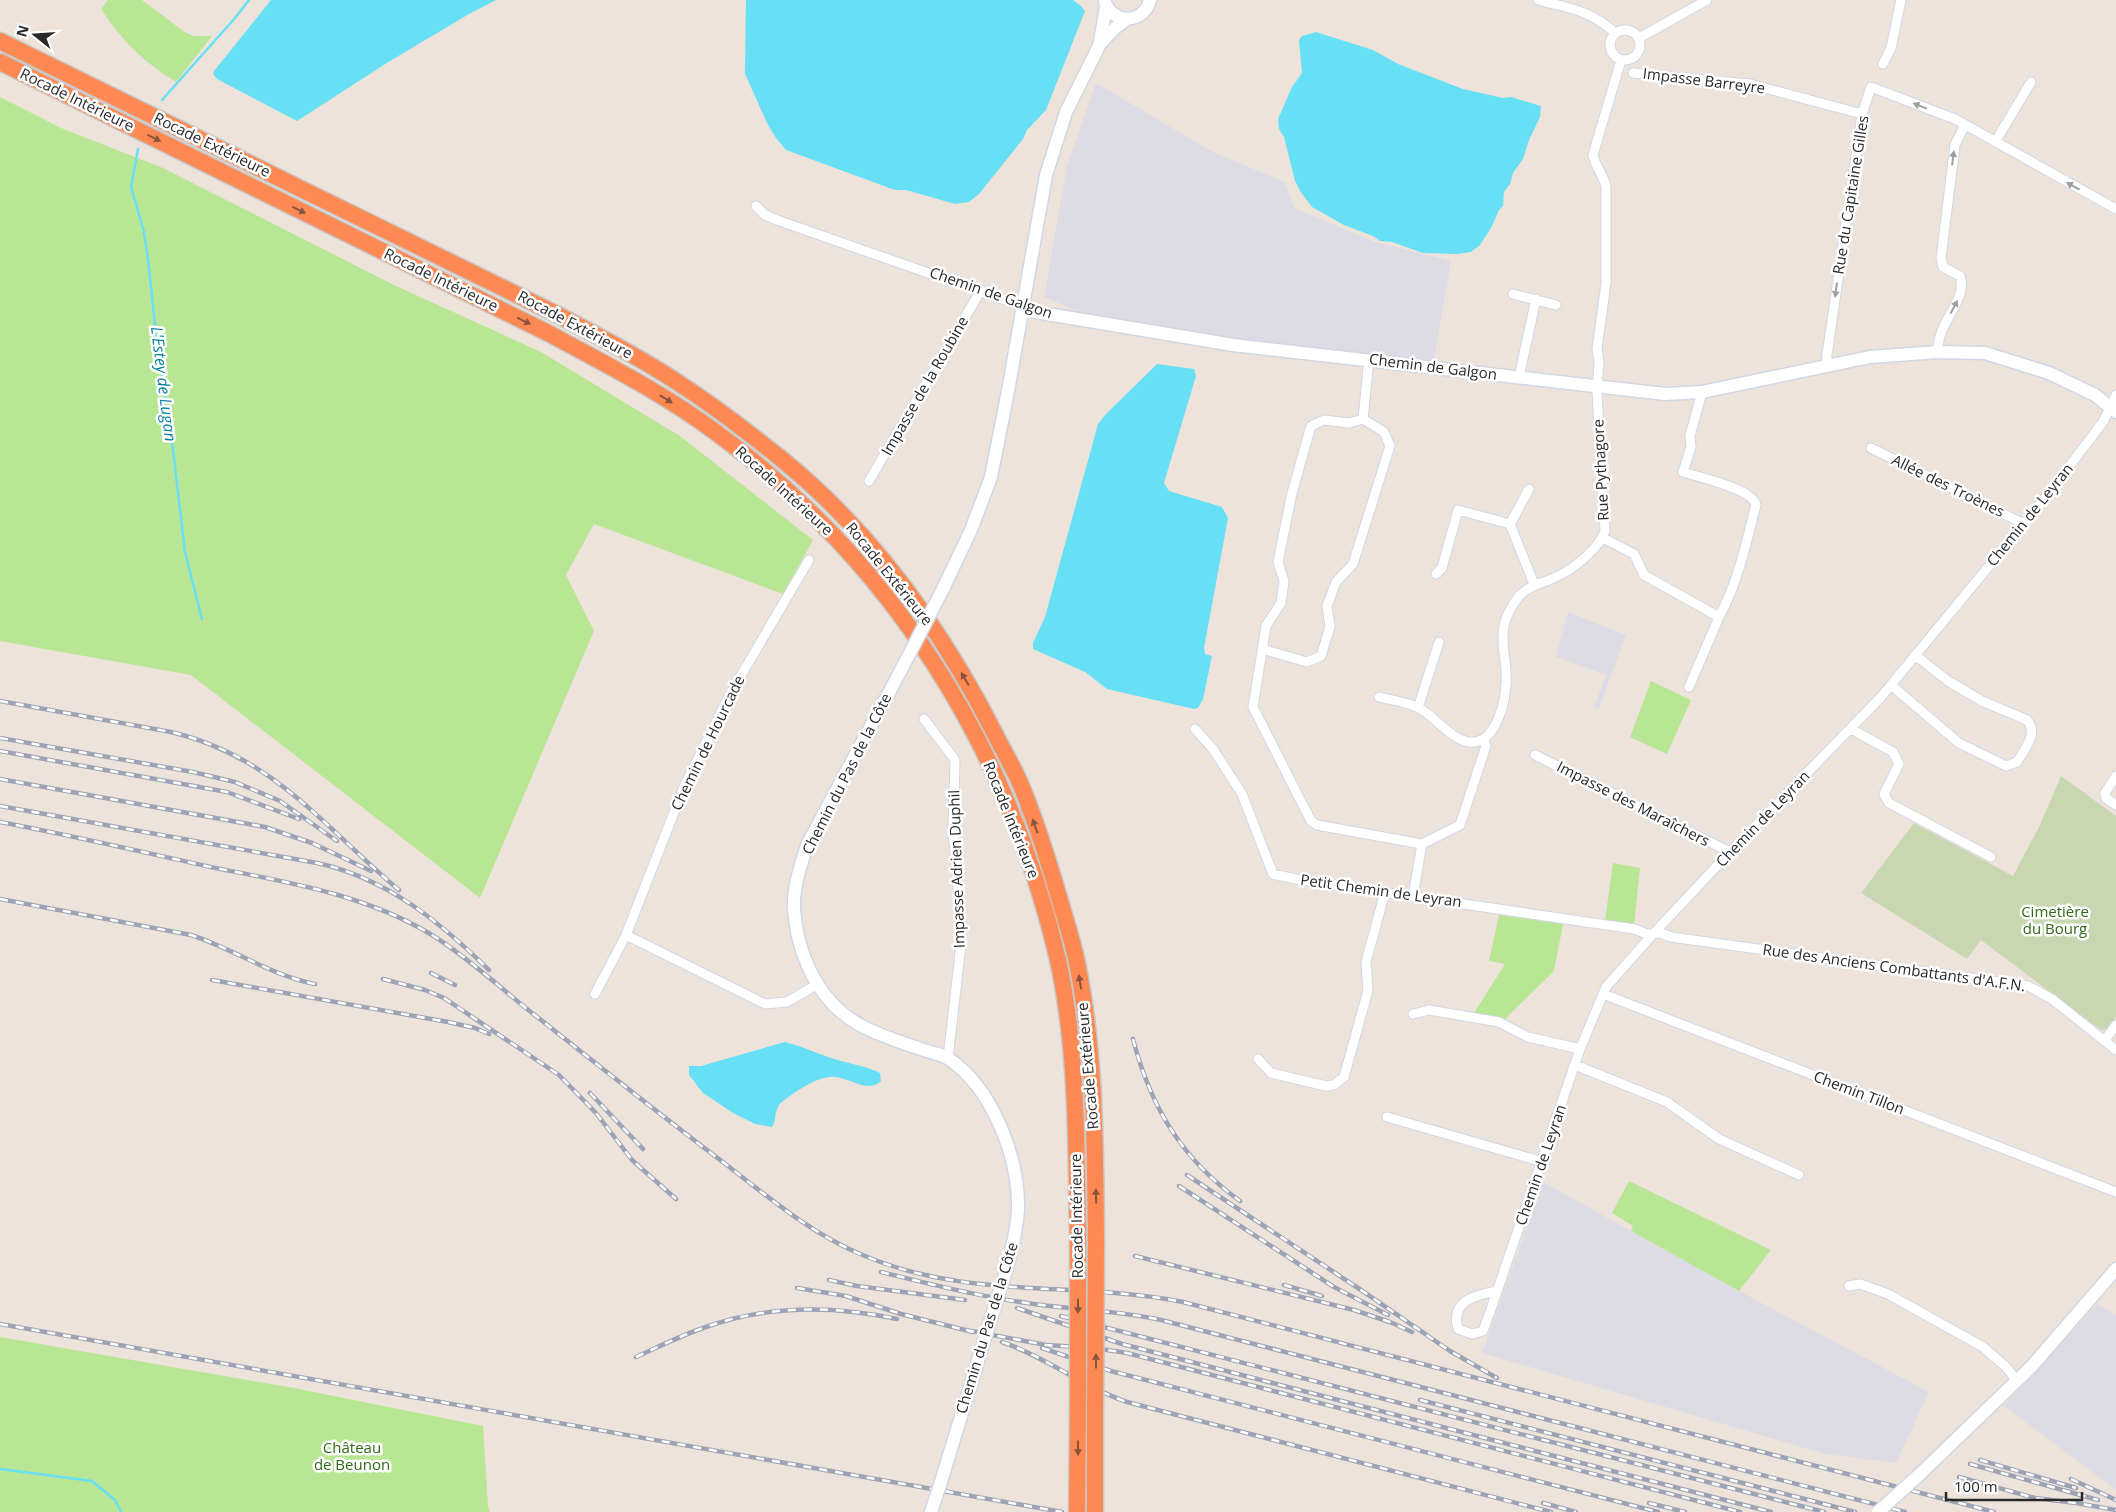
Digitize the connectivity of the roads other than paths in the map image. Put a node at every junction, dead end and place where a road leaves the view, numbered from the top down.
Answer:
1 (1538, 0) edge
2 (1707, 0) edge
3 (1901, 0) edge
4 (1104, 2) edge
5 (1151, 3) edge
6 (1127, 19) junction
7 (0, 31) edge
8 (1615, 33) junction
9 (1639, 38) junction
10 (0, 41) edge
11 (1099, 46) junction
12 (40, 60) junction
13 (1620, 60) junction
14 (0, 62) edge
15 (1883, 64) dead end
16 (1633, 73) dead end
17 (2031, 82) dead end
18 (1862, 114) junction
19 (1965, 125) junction
20 (1996, 142) junction
21 (756, 206) dead end
22 (2116, 209) edge
23 (981, 290) junction
24 (1513, 294) dead end
25 (1536, 299) junction
26 (1556, 305) dead end
27 (1022, 306) junction
28 (1938, 352) junction
29 (1369, 359) junction
30 (1827, 366) junction
31 (1519, 377) junction
32 (1597, 386) junction
33 (1702, 392) junction
34 (2116, 395) edge
35 (2113, 409) edge
36 (1363, 419) junction
37 (1871, 448) dead end
38 (869, 481) dead end
39 (1529, 489) dead end
40 (1510, 524) junction
41 (2024, 524) junction
42 (1603, 538) junction
43 (809, 560) dead end
44 (1436, 574) dead end
45 (1534, 584) junction
46 (1719, 617) junction
47 (1439, 642) dead end
48 (1262, 649) junction
49 (1915, 655) junction
50 (1890, 685) junction
51 (1689, 687) dead end
52 (1378, 696) dead end
53 (1418, 708) junction
54 (924, 719) dead end
55 (1195, 729) dead end
56 (1851, 729) junction
57 (1484, 739) junction
58 (1535, 755) dead end
59 (2116, 776) edge
60 (2116, 805) edge
61 (1422, 844) junction
62 (1730, 852) junction
63 (1991, 857) dead end
64 (1385, 892) junction
65 (1413, 896) junction
66 (1653, 934) junction
67 (626, 935) junction
68 (816, 985) junction
69 (595, 994) dead end
70 (1603, 994) junction
71 (1413, 1014) dead end
72 (2116, 1025) edge
73 (2105, 1040) junction
74 (1580, 1049) junction
75 (2116, 1050) edge
76 (948, 1058) junction
77 (1258, 1059) dead end
78 (1575, 1065) junction
79 (1387, 1117) dead end
80 (1543, 1162) junction
81 (1799, 1175) dead end
82 (2116, 1192) edge
83 (2116, 1269) edge
84 (1849, 1286) dead end
85 (1497, 1292) junction
86 (2017, 1381) junction
87 (932, 1506) edge
88 (1078, 1512) edge
89 (1096, 1512) edge
90 (1878, 1512) edge

1 - 8 street
2 - 9 street
3 - 15 street
4 - 6 street
4 - 11 street, Chemin du Pas de la Côte
5 - 6 street, Chemin du Pas de la Côte
6 - 11 street, Chemin du Pas de la Côte
7 - 12 highway
8 - 9 street
8 - 13 street
9 - 13 street
10 - 12 highway, Rocade Extérieure
11 - 27 street, Chemin du Pas de la Côte
89 -> 12 highway, Rocade Extérieure, bridge
13 - 32 street, Rue Pythagore
14 -> 88 highway, Rocade Intérieure, bridge
16 - 18 street, Impasse Barreyre
17 - 20 street
19 -> 18 street, Rue du Capitaine Gilles
18 -> 30 street, Rue du Capitaine Gilles
19 - 20 street, Rue du Capitaine Gilles
28 -> 19 street
22 -> 20 street, Rue du Capitaine Gilles
21 - 23 street, Chemin de Galgon
23 - 27 street, Chemin de Galgon
23 - 38 street, Impasse de la Roubine
24 - 25 street
25 - 26 street
25 - 31 street
27 - 29 street, Chemin de Galgon
27 - 68 street, Chemin du Pas de la Côte, bridge
28 - 30 street, Chemin de Galgon
28 - 35 street, Chemin de Galgon
29 - 31 street, Chemin de Galgon
29 - 36 street
30 - 33 street, Chemin de Galgon
31 - 32 street, Chemin de Galgon
32 - 33 street, Chemin de Galgon
32 - 42 street, Rue Pythagore
33 - 46 street
34 - 35 street, Chemin de Leyran
35 - 41 street, Chemin de Leyran
36 - 48 street
36 - 48 street
37 - 41 street, Allée des Troènes
39 - 40 street
40 - 44 street
40 - 45 street
41 - 49 street, Chemin de Leyran
42 - 45 street, Rue Pythagore
42 - 46 street
43 - 67 street, Chemin de Hourcade
45 - 57 street, Rue Pythagore
46 - 51 street
47 - 53 street
48 - 61 street
49 - 50 street, Chemin de Leyran
49 - 50 street
50 - 56 street, Chemin de Leyran
52 - 53 street
53 - 57 street
54 - 76 street, Impasse Adrien Duphil
55 - 64 street, Petit Chemin de Leyran
56 - 62 street, Chemin de Leyran
56 - 63 street
57 - 61 street
58 - 62 street, Impasse des Maraîchers
59 - 60 street
61 - 65 street
62 - 66 street, Chemin de Leyran
64 - 65 street, Petit Chemin de Leyran
64 - 77 street
65 - 66 street, Petit Chemin de Leyran
66 - 70 street, Chemin de Leyran
66 - 73 street, Rue des Anciens Combattants d'A.F.N.
67 - 68 street
67 - 69 street, Chemin de Hourcade
68 - 76 street, Chemin du Pas de la Côte
70 - 74 street, Chemin de Leyran
70 - 82 street, Chemin Tillon
71 - 74 street
72 - 73 street
73 - 75 street, Rue des Anciens Combattants d'A.F.N.
74 - 78 street, Chemin de Leyran
76 - 87 street, Chemin du Pas de la Côte, bridge
78 - 80 street, Chemin de Leyran
78 - 81 street
79 - 80 street
80 - 85 street, Chemin de Leyran
83 - 86 street
84 - 86 street
85 - 85 street, Chemin de Leyran
86 - 90 street, bridge

